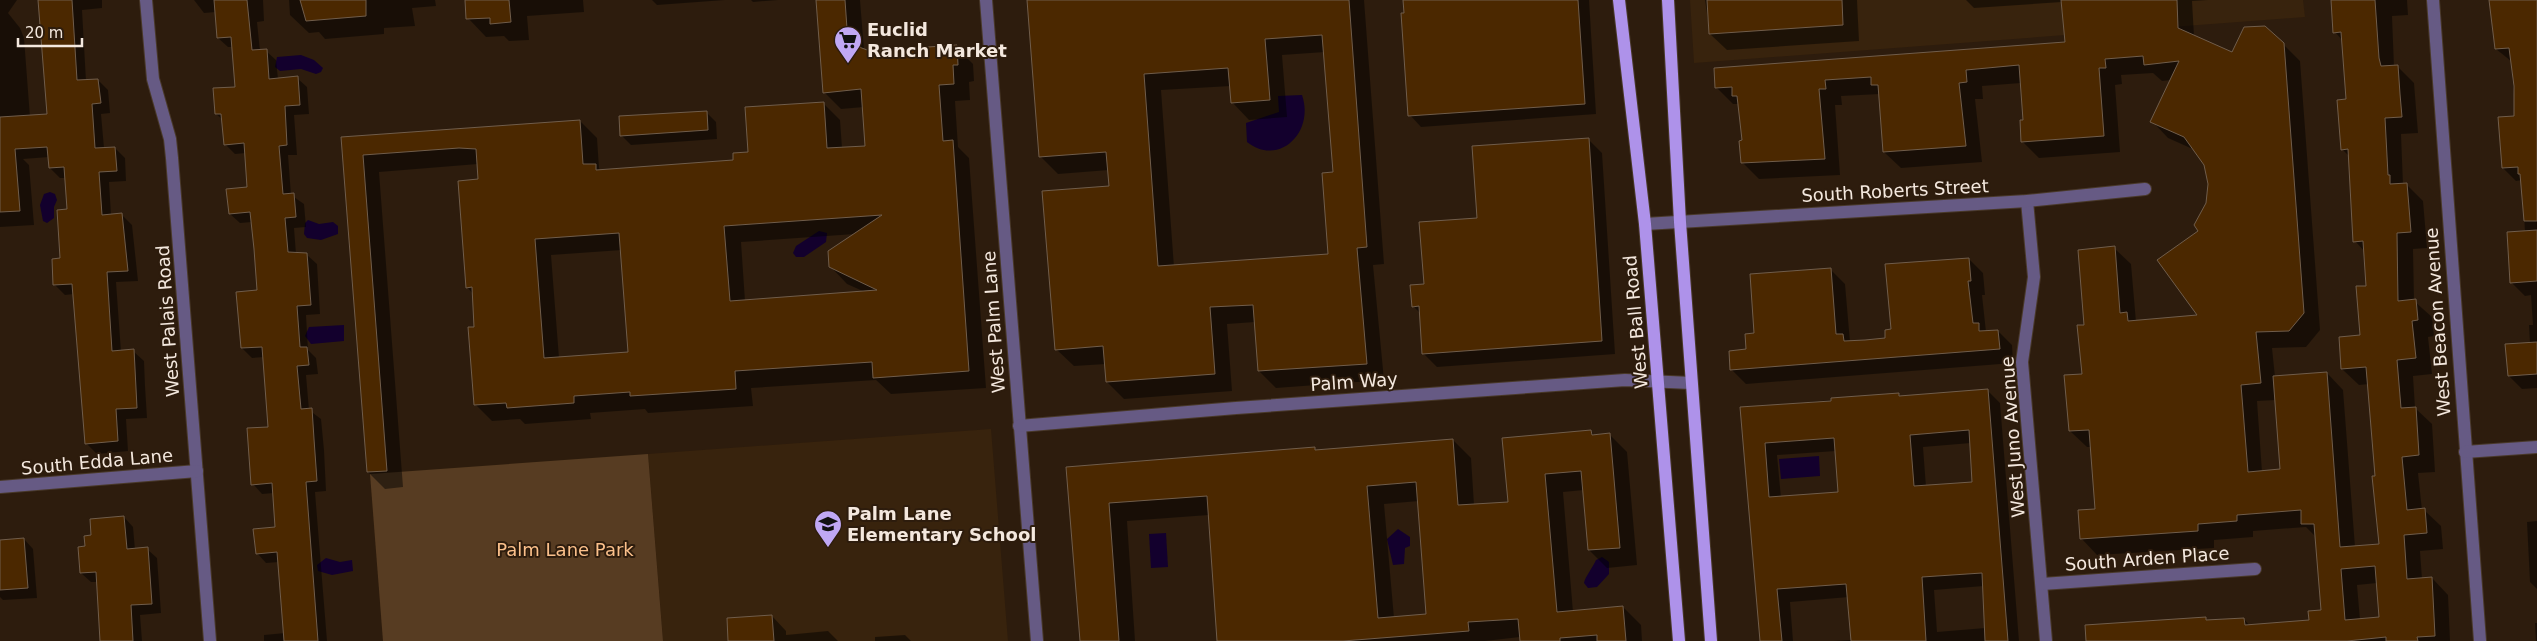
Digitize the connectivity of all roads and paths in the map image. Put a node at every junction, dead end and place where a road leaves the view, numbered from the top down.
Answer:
1 (146, 0) edge
2 (986, 0) edge
3 (1619, 0) edge
4 (1668, 0) edge
5 (2433, 0) edge
6 (2146, 189) dead end
7 (2027, 201) junction
8 (1680, 222) junction
9 (1646, 224) junction
10 (1659, 381) junction
11 (1691, 383) junction
12 (1019, 426) junction
13 (2537, 447) edge
14 (2465, 452) junction
15 (197, 472) junction
16 (0, 487) edge
17 (2255, 569) dead end
18 (2042, 584) junction
19 (210, 641) edge
20 (1037, 641) edge
21 (1679, 641) edge
22 (1712, 641) edge
23 (2046, 641) edge
24 (2480, 641) edge

1 - 15 street, West Palais Road
2 - 12 street, West Palm Lane
3 - 9 main road, West Ball Road
4 - 8 main road
5 - 14 street, West Beacon Avenue
6 - 7 street, South Roberts Street
7 - 8 street, South Roberts Street
7 - 18 street, West Juno Avenue
8 - 9 street, South Roberts Street
8 - 11 main road
9 - 10 main road, West Ball Road
10 - 11 street, Palm Way
10 - 12 street, Palm Way
10 - 21 main road, West Ball Road
11 - 22 main road
12 - 20 street, West Palm Lane
13 - 14 street
14 - 24 street, West Beacon Avenue
15 - 16 street, South Edda Lane
15 - 19 street, West Palais Road
17 - 18 street, South Arden Place
18 - 23 street, West Juno Avenue

